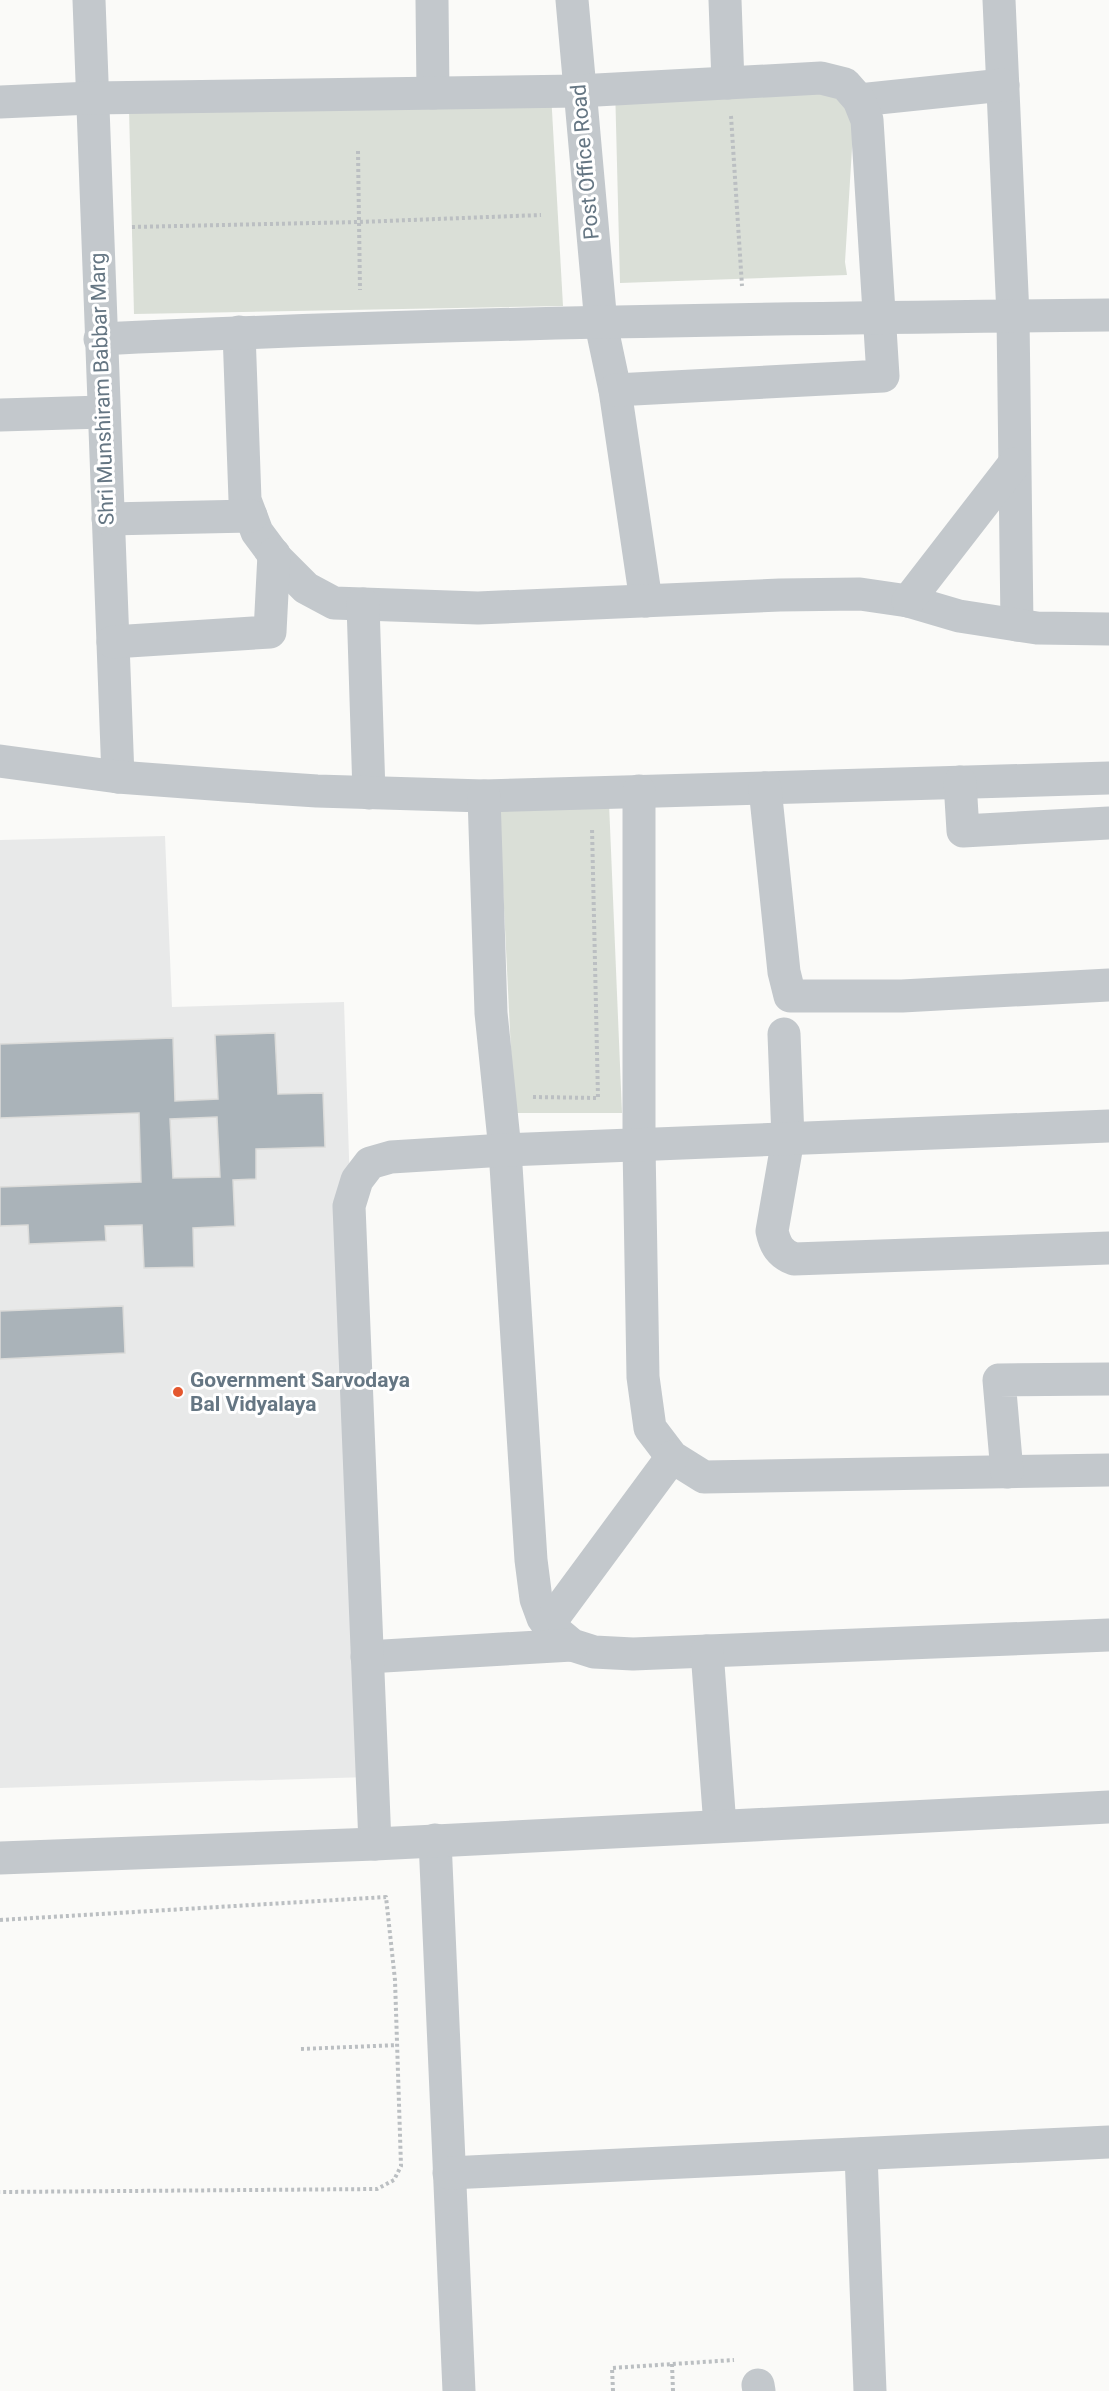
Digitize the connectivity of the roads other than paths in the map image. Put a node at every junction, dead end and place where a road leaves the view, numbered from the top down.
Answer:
1 (89, 0) edge
2 (432, 0) edge
3 (572, 0) edge
4 (725, 0) edge
5 (999, 0) edge
6 (728, 83) junction
7 (1003, 85) junction
8 (578, 91) junction
9 (433, 93) junction
10 (92, 98) junction
11 (859, 100) junction
12 (0, 102) edge
13 (1109, 315) edge
14 (1013, 316) junction
15 (881, 317) junction
16 (601, 324) junction
17 (239, 332) junction
18 (100, 339) junction
19 (615, 390) junction
20 (104, 412) junction
21 (0, 416) edge
22 (1014, 464) junction
23 (251, 516) junction
24 (108, 519) junction
25 (274, 554) junction
26 (646, 601) junction
27 (908, 601) junction
28 (363, 604) junction
29 (1017, 625) junction
30 (1109, 629) edge
31 (113, 642) junction
32 (0, 761) edge
33 (118, 777) junction
34 (1109, 778) edge
35 (960, 782) junction
36 (765, 788) junction
37 (639, 791) junction
38 (369, 793) junction
39 (484, 796) junction
40 (1109, 823) edge
41 (1109, 985) edge
42 (784, 1034) dead end
43 (1109, 1126) edge
44 (788, 1139) junction
45 (639, 1145) junction
46 (505, 1150) junction
47 (1109, 1248) edge
48 (1109, 1379) edge
49 (672, 1456) junction
50 (1109, 1470) edge
51 (1006, 1472) junction
52 (560, 1635) junction
53 (1109, 1635) edge
54 (707, 1651) junction
55 (367, 1657) junction
56 (1109, 1808) edge
57 (720, 1826) junction
58 (435, 1840) junction
59 (375, 1844) junction
60 (0, 1858) edge
61 (1109, 2142) edge
62 (861, 2154) junction
63 (449, 2173) junction
64 (459, 2391) edge
65 (870, 2391) edge

1 - 10 street, Shri Munshiram Babbar Marg
2 - 9 street
3 - 8 street, Post Office Road
4 - 6 street
5 - 7 street
6 - 8 street
6 - 11 street
7 - 11 street
7 - 14 street
8 - 9 street
8 - 16 street, Post Office Road
9 - 10 street
10 - 12 street
10 - 18 street, Shri Munshiram Babbar Marg
11 - 15 street
13 - 14 street
14 - 15 street
14 - 22 street
15 - 16 street
15 - 19 street
16 - 17 street
16 - 19 street, Post Office Road
17 - 18 street
17 - 23 street
18 - 20 street, Shri Munshiram Babbar Marg
19 - 26 street, Post Office Road
20 - 21 street
20 - 24 street, Shri Munshiram Babbar Marg
22 - 27 street
22 - 29 street
23 - 24 street
23 - 25 street
24 - 31 street, Shri Munshiram Babbar Marg
25 - 28 street
25 - 31 street
26 - 27 street
26 - 28 street
27 - 29 street
28 - 38 street
29 - 30 street
31 - 33 street, Shri Munshiram Babbar Marg
32 - 33 street
33 - 38 street
34 - 35 street
35 - 36 street
35 - 40 street
36 - 37 street
36 - 41 street
37 - 39 street
37 - 45 street
38 - 39 street
39 - 46 street
42 - 44 street
43 - 44 street
44 - 45 street
44 - 47 street
45 - 46 street
45 - 49 street
46 - 52 street
46 - 55 street
48 - 51 street
49 - 51 street
49 - 52 street
50 - 51 street
52 - 54 street
52 - 55 street
53 - 54 street
54 - 57 street
55 - 59 street
56 - 57 street
57 - 58 street
58 - 59 street
58 - 63 street
59 - 60 street
61 - 62 street
62 - 63 street
62 - 65 street
63 - 64 street

